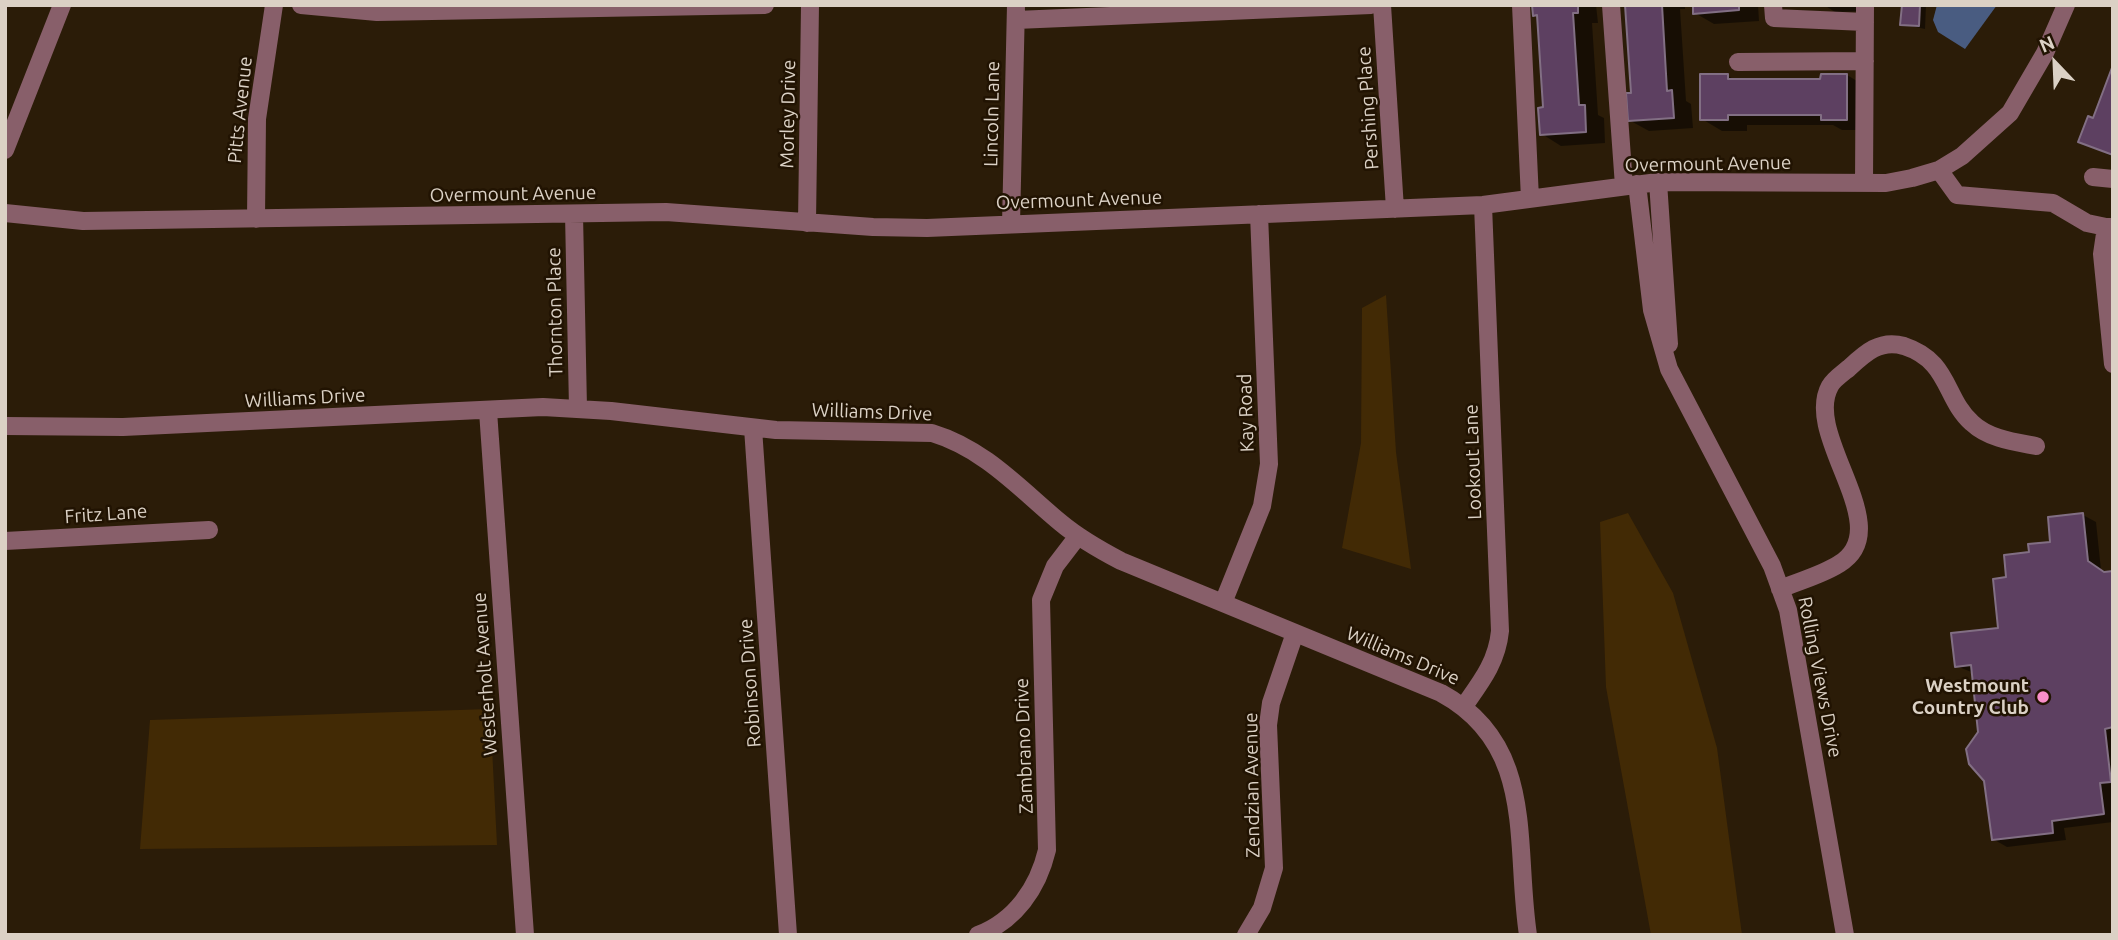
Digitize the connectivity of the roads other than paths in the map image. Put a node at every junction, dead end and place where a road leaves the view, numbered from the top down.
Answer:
1 (62, 5) edge
2 (274, 5) edge
3 (301, 5) edge
4 (765, 5) edge
5 (810, 5) edge
6 (1371, 5) edge
7 (1382, 5) edge
8 (1521, 5) edge
9 (1611, 5) edge
10 (1773, 5) edge
11 (2066, 5) edge
12 (1016, 13) edge
13 (1865, 13) edge
14 (1865, 61) junction
15 (1738, 62) dead end
16 (5, 150) edge
17 (1939, 170) junction
18 (2093, 177) dead end
19 (2113, 179) edge
20 (1658, 182) junction
21 (1864, 183) junction
22 (1631, 185) junction
23 (1531, 199) junction
24 (1483, 205) junction
25 (1395, 209) junction
26 (5, 213) edge
27 (573, 214) junction
28 (1259, 214) junction
29 (256, 219) junction
30 (807, 223) junction
31 (1011, 224) junction
32 (2109, 227) edge
33 (2113, 364) edge
34 (1669, 369) junction
35 (578, 408) junction
36 (488, 411) junction
37 (5, 426) edge
38 (753, 428) junction
39 (2036, 446) dead end
40 (209, 530) dead end
41 (1078, 536) junction
42 (5, 541) edge
43 (1780, 589) junction
44 (1223, 603) junction
45 (1295, 633) junction
46 (1464, 706) junction
47 (525, 935) edge
48 (789, 935) edge
49 (978, 935) edge
50 (1246, 935) edge
51 (1528, 935) edge
52 (1845, 935) edge

1 - 16 street
2 - 29 street, Pitts Avenue
3 - 4 street
5 - 30 street, Morley Drive
6 - 12 street
7 - 25 street, Pershing Place
8 - 23 street
9 - 22 street, Rolling Views Drive
10 - 13 street
11 - 17 street, Overmount Avenue
12 - 31 street, Lincoln Lane
13 - 14 street
14 - 15 street
14 - 21 street
17 - 21 street, Overmount Avenue
17 - 32 street
18 - 19 street
20 - 21 street, Overmount Avenue
20 - 22 street, Overmount Avenue
20 - 34 street, Rolling Views Drive
22 - 23 street, Overmount Avenue
22 - 34 street, Rolling Views Drive
23 - 24 street, Overmount Avenue
24 - 25 street, Overmount Avenue
24 - 46 street, Lookout Lane
25 - 28 street, Overmount Avenue
26 - 29 street, Overmount Avenue
27 - 29 street, Overmount Avenue
27 - 30 street, Overmount Avenue
27 - 35 street, Thornton Place
28 - 31 street, Overmount Avenue
28 - 44 street, Kay Road
30 - 31 street, Overmount Avenue
32 - 33 street
34 - 43 street, Rolling Views Drive
35 - 36 street, Williams Drive
35 - 38 street, Williams Drive
36 - 37 street, Williams Drive
36 - 47 street, Westerholt Avenue
38 - 41 street, Williams Drive
38 - 48 street, Robinson Drive
39 - 43 street
40 - 42 street, Fritz Lane
41 - 44 street, Williams Drive
41 - 49 street, Zambrano Drive
43 - 52 street, Rolling Views Drive
44 - 45 street, Williams Drive
45 - 46 street, Williams Drive
45 - 50 street, Zendzian Avenue
46 - 51 street, Williams Drive

